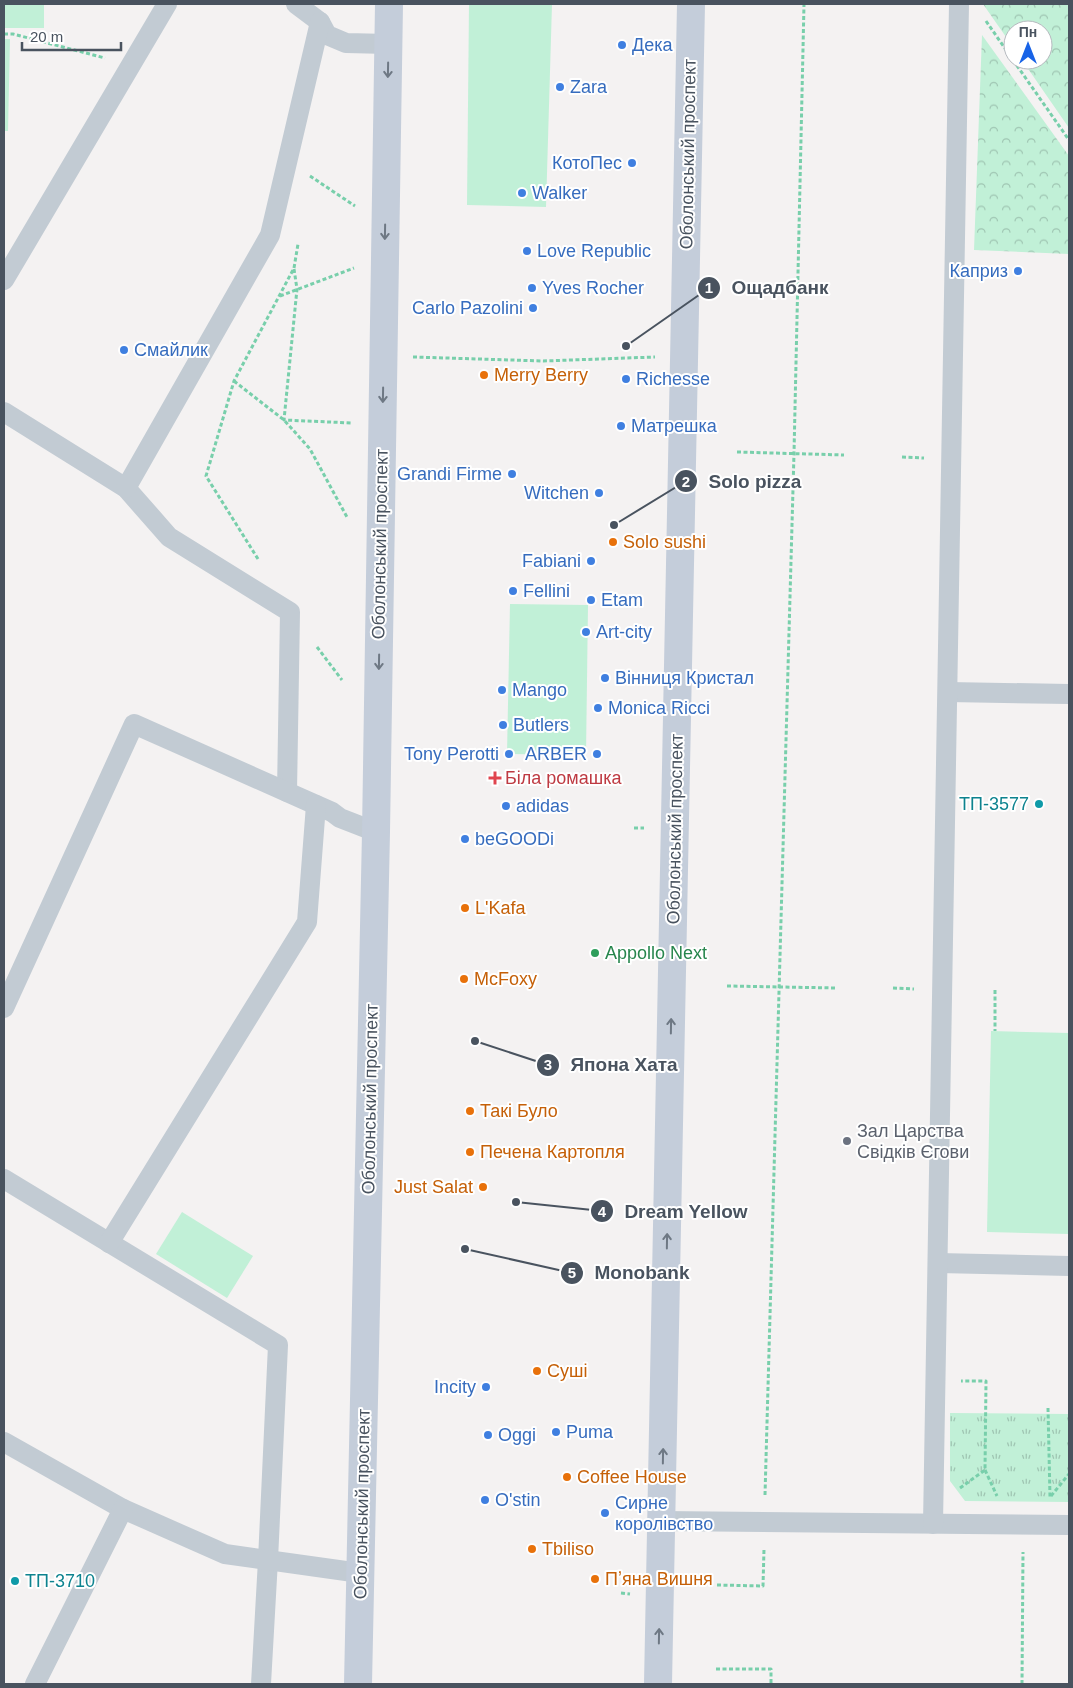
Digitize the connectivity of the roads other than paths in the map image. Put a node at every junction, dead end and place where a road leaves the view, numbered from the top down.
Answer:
1 (167, 4) edge
2 (296, 4) edge
3 (389, 4) edge
4 (691, 4) edge
5 (959, 4) edge
6 (320, 22) junction
7 (388, 44) junction
8 (4, 280) edge
9 (4, 412) edge
10 (126, 488) junction
11 (948, 692) junction
12 (1069, 694) edge
13 (287, 792) junction
14 (316, 805) junction
15 (376, 832) junction
16 (4, 1008) edge
17 (4, 1179) edge
18 (109, 1243) junction
19 (938, 1263) junction
20 (1069, 1266) edge
21 (4, 1442) edge
22 (123, 1509) junction
23 (933, 1515) junction
24 (662, 1521) junction
25 (1069, 1524) edge
26 (268, 1560) junction
27 (360, 1572) junction
28 (35, 1684) edge
29 (261, 1684) edge
30 (358, 1684) edge
31 (658, 1684) edge

1 - 8 lane
2 - 6 lane
3 - 7 main road, Оболонський проспект
24 -> 4 main road, Оболонський проспект
5 - 11 lane
6 - 7 lane
6 - 10 lane
7 -> 15 main road, Оболонський проспект
9 - 10 lane
10 - 13 lane
11 - 12 lane
11 - 19 lane
13 - 14 lane
13 - 16 lane
14 - 15 lane
14 - 18 lane
15 - 27 main road, Оболонський проспект
17 - 18 lane
18 - 26 lane
19 - 20 lane
19 - 23 lane
21 - 22 lane
22 - 26 lane
22 - 28 lane
23 - 24 lane
23 - 25 lane
31 -> 24 main road, Оболонський проспект
26 - 27 lane
26 - 29 lane
27 - 30 main road, Оболонський проспект

